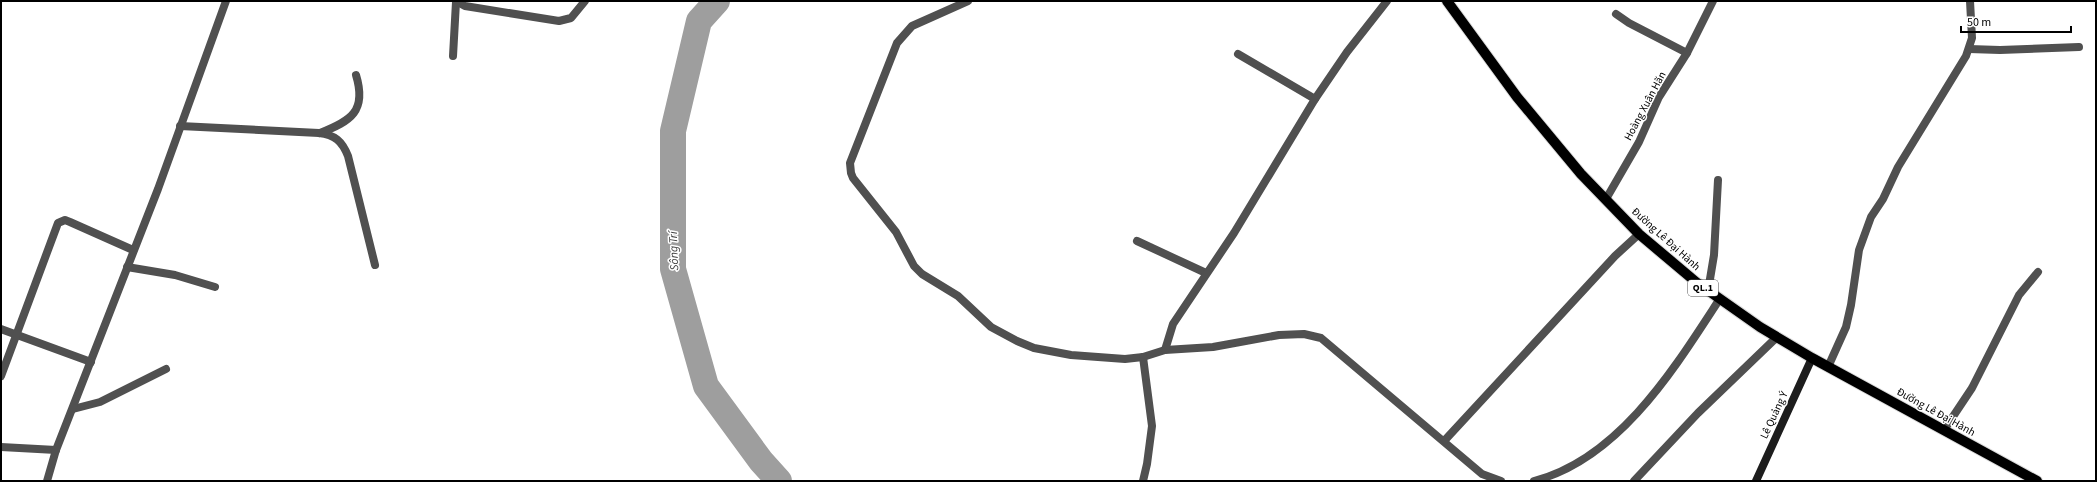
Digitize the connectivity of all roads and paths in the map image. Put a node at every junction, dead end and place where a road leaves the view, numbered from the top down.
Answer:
1 (226, 1) edge
2 (456, 1) edge
3 (585, 1) edge
4 (968, 1) edge
5 (1387, 1) edge
6 (1447, 1) edge
7 (1714, 1) edge
8 (1970, 1) edge
9 (1616, 14) dead end
10 (2079, 47) dead end
11 (1969, 49) junction
12 (1687, 53) junction
13 (1238, 54) dead end
14 (452, 56) dead end
15 (356, 75) dead end
16 (1315, 99) junction
17 (180, 126) junction
18 (319, 133) junction
19 (1718, 180) dead end
20 (1606, 199) junction
21 (1639, 234) junction
22 (1137, 241) dead end
23 (133, 250) junction
24 (375, 265) dead end
25 (127, 267) junction
26 (2038, 272) dead end
27 (1206, 273) junction
28 (216, 287) dead end
29 (1708, 291) junction
30 (1719, 300) junction
31 (1, 329) edge
32 (15, 334) junction
33 (1777, 337) junction
34 (1165, 350) junction
35 (1143, 357) junction
36 (1812, 358) junction
37 (91, 362) junction
38 (1828, 367) junction
39 (166, 369) dead end
40 (1, 376) edge
41 (73, 410) junction
42 (1944, 430) junction
43 (1445, 440) junction
44 (1, 447) edge
45 (56, 450) junction
46 (46, 481) edge
47 (1143, 481) edge
48 (1496, 481) edge
49 (1534, 481) edge
50 (1634, 481) edge
51 (1756, 481) edge
52 (2037, 481) edge

1 - 17 street
2 - 3 street
2 - 14 street
4 - 35 street
5 - 16 street
6 - 20 main road, Đường Lê Đại Hành / QL.1
7 - 12 street, Hoàng Xuân Hãn
8 - 11 street
9 - 12 street
10 - 11 street
11 - 38 street
12 - 20 street, Hoàng Xuân Hãn
13 - 16 street
15 - 18 street
16 - 27 street
17 - 18 street
17 - 23 street
18 - 24 street
19 - 29 street
20 - 21 main road, Đường Lê Đại Hành / QL.1
21 - 29 main road, Đường Lê Đại Hành / QL.1
21 - 43 street
22 - 27 street
23 - 25 street
23 - 32 street
25 - 28 street
25 - 37 street
26 - 42 street
27 - 34 street
29 - 30 main road, Đường Lê Đại Hành / QL.1
30 - 33 main road, Đường Lê Đại Hành / QL.1
30 - 49 street
31 - 32 street
32 - 37 street
32 - 40 street
33 - 36 main road, Đường Lê Đại Hành / QL.1
33 - 50 street
34 - 35 street
34 - 43 street
35 - 47 street
36 - 38 main road, Đường Lê Đại Hành / QL.1
36 - 51 main road, Lê Quảng Ý
37 - 41 street
38 - 42 main road, Đường Lê Đại Hành / QL.1
39 - 41 street
41 - 45 street
42 - 52 main road, Đường Lê Đại Hành / QL.1
43 - 48 street
44 - 45 street
45 - 46 street

